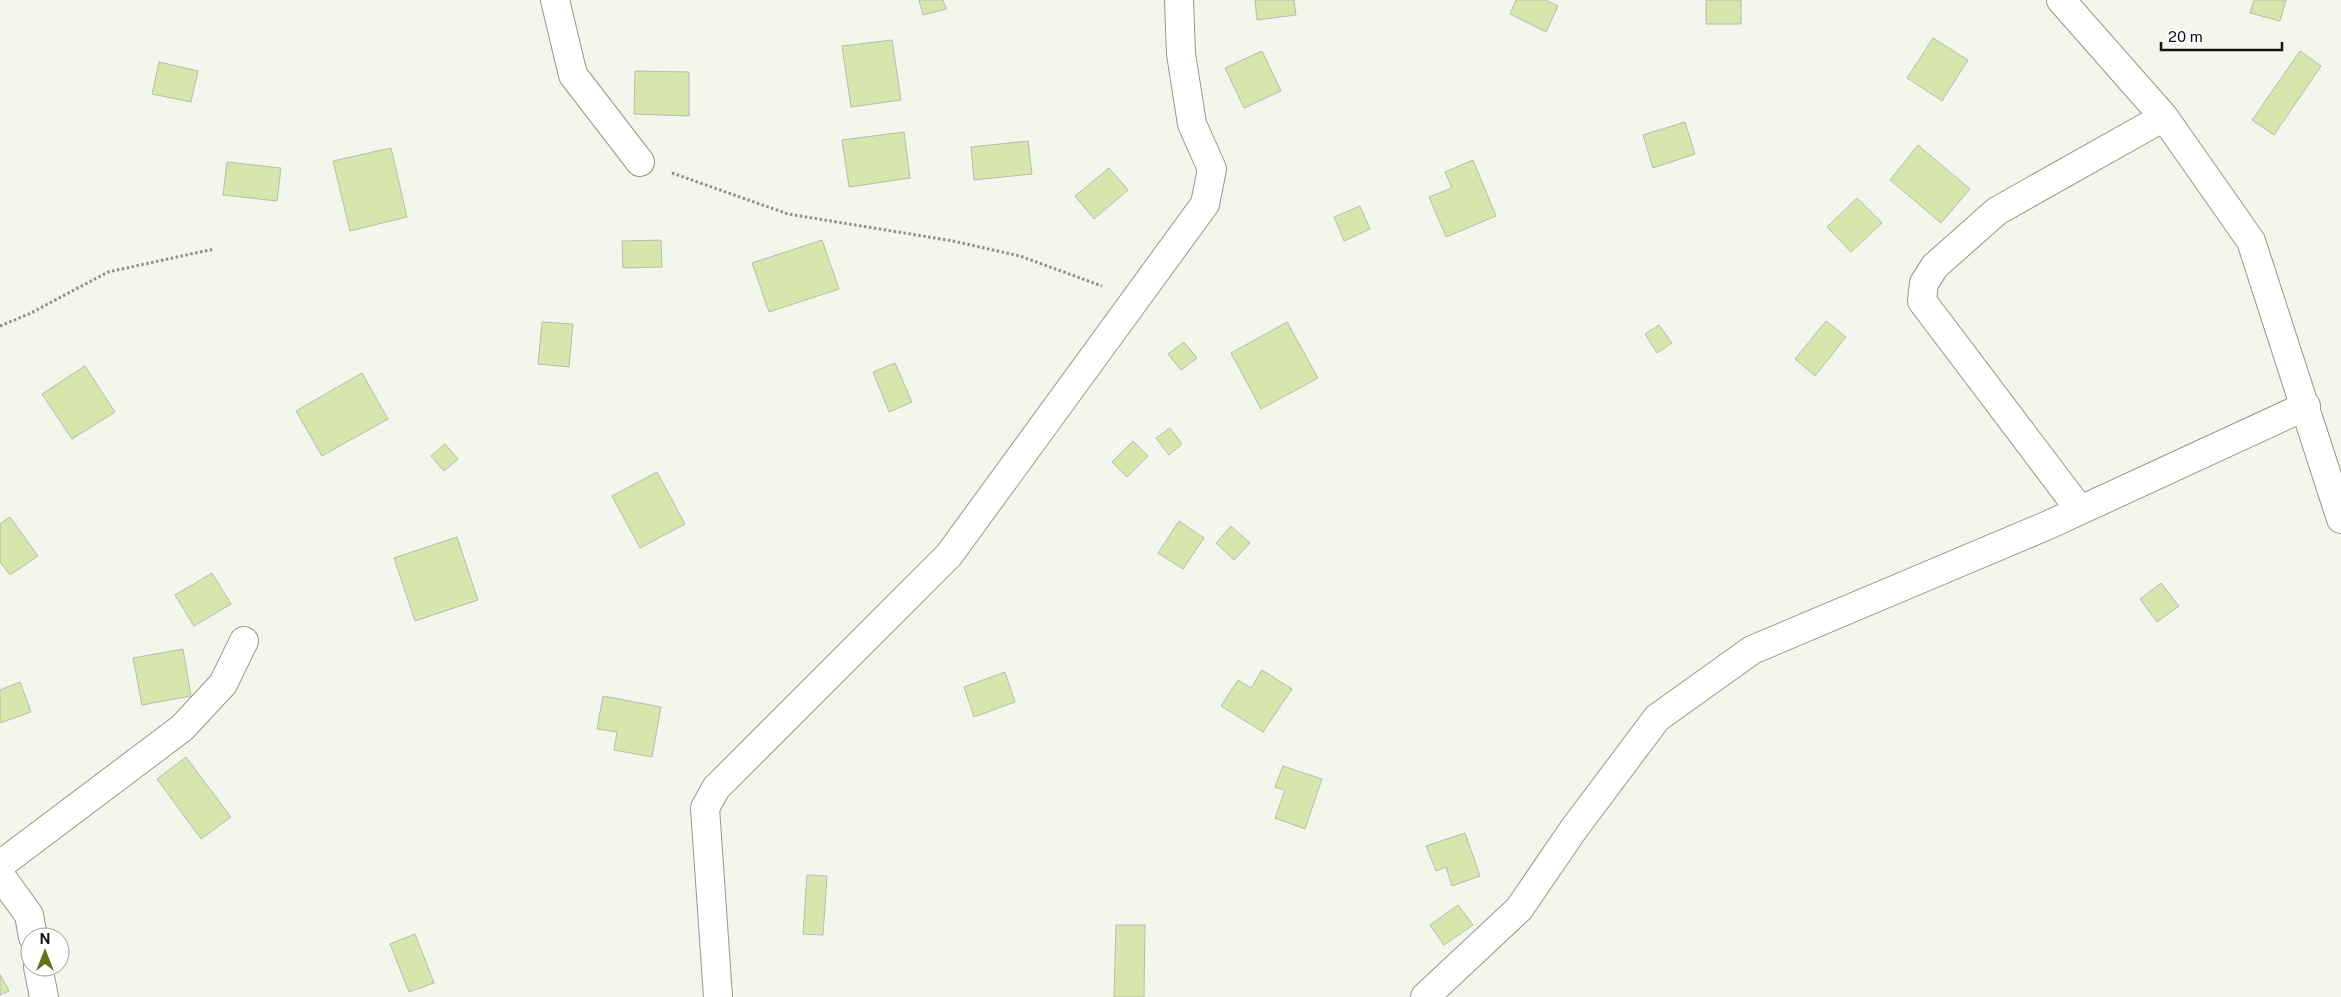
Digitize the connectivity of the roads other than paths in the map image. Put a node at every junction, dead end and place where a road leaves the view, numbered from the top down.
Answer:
1 (555, 0) edge
2 (1179, 0) edge
3 (2061, 0) edge
4 (2164, 117) junction
5 (640, 162) road end
6 (2306, 406) junction
7 (2080, 510) junction
8 (2341, 519) edge
9 (244, 641) dead end
10 (0, 864) edge
11 (0, 875) edge
12 (31, 927) edge
13 (40, 977) edge
14 (44, 997) edge
15 (718, 997) edge
16 (1425, 997) edge

1 - 5 street
2 - 15 street
3 - 4 street
4 - 6 street
4 - 7 street
6 - 7 street
6 - 8 street
7 - 16 street
9 - 10 street
11 - 12 street
13 - 14 street

